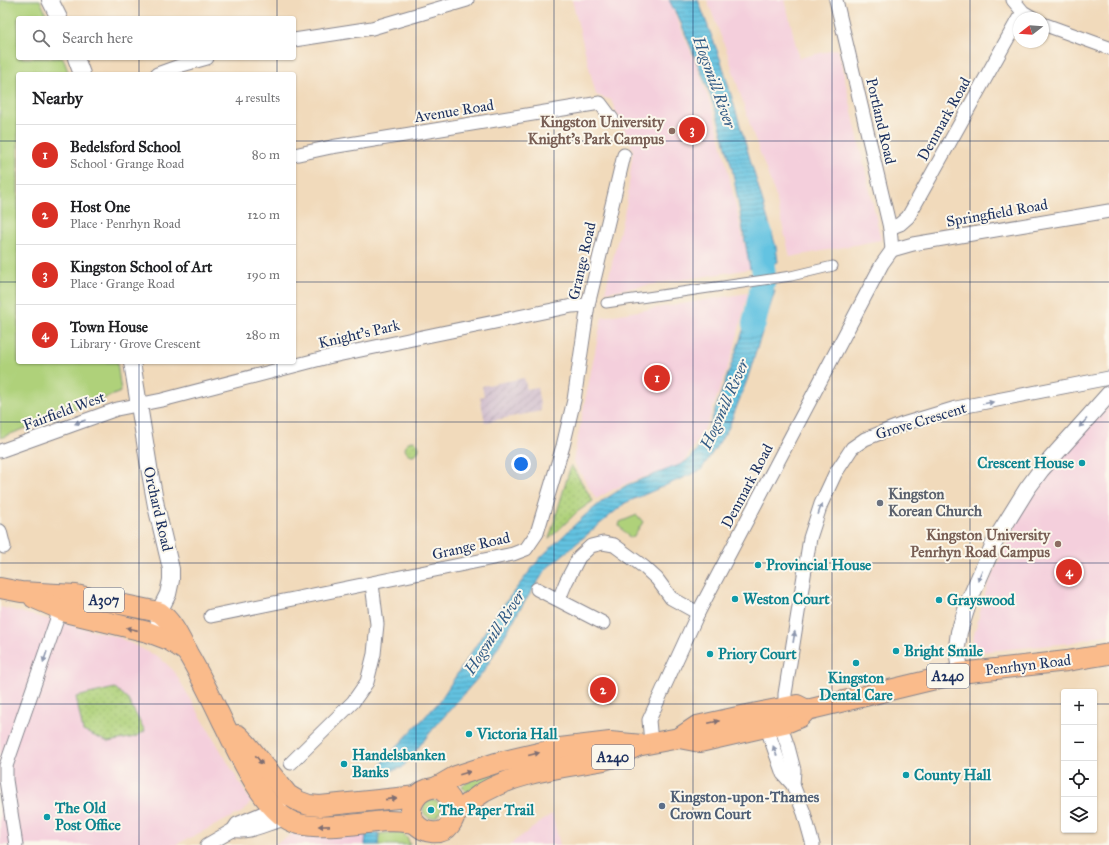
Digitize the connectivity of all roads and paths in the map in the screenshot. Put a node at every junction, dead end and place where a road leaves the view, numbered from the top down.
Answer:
1 (50, 0) edge
2 (467, 0) edge
3 (836, 0) edge
4 (1012, 0) edge
5 (1020, 12) edge
6 (58, 16) edge
7 (1049, 26) edge
8 (1013, 34) edge
9 (296, 40) edge
10 (1109, 48) edge
11 (77, 60) edge
12 (201, 60) edge
13 (81, 72) edge
14 (163, 72) edge
15 (612, 119) dead end
16 (296, 155) edge
17 (624, 155) dead end
18 (1109, 210) edge
19 (890, 228) junction
20 (892, 250) junction
21 (833, 266) dead end
22 (606, 304) dead end
23 (588, 306) junction
24 (132, 364) edge
25 (1109, 378) edge
26 (1109, 394) edge
27 (138, 403) junction
28 (0, 451) edge
29 (0, 531) edge
30 (4, 547) dead end
31 (372, 584) junction
32 (0, 588) edge
33 (538, 589) dead end
34 (560, 599) junction
35 (57, 608) junction
36 (159, 612) junction
37 (698, 613) junction
38 (211, 616) dead end
39 (602, 623) dead end
40 (169, 640) junction
41 (189, 654) junction
42 (1109, 654) edge
43 (960, 673) junction
44 (776, 717) junction
45 (223, 721) junction
46 (646, 744) junction
47 (291, 763) dead end
48 (437, 787) junction
49 (417, 796) junction
50 (298, 800) junction
51 (280, 814) junction
52 (449, 829) edge
53 (420, 832) edge
54 (16, 845) edge
55 (207, 845) edge
56 (813, 845) edge

1 - 6 street
2 - 9 street
3 - 19 street, Portland Road
4 - 5 street
7 - 10 street
8 - 19 street, Denmark Road
11 - 13 street
12 - 14 street
15 - 16 street, Avenue Road
17 - 23 street, Grange Road
18 - 20 street, Springfield Road
19 - 20 street, Portland Road
20 - 37 street, Denmark Road
21 - 22 street
23 - 27 street, Knight's Park
23 - 31 street, Grange Road
24 - 27 street, Orchard Road
44 -> 25 street, Grove Crescent
26 -> 43 street
27 -> 28 street, Fairfield West
27 - 36 street, Orchard Road
29 - 30 street
31 - 38 street, Grange Road
31 - 47 street
32 - 35 main road, A307
33 - 34 street
34 - 37 street
34 - 39 street
35 - 36 main road, A307
40 -> 35 main road, A307
35 -> 54 street
36 - 40 street
36 - 41 main road, A307
37 - 46 street, Denmark Road
40 - 41 main road, A307
41 - 45 main road, A307
42 - 43 main road, Penrhyn Road / A240
43 - 44 main road, Penrhyn Road / A240
44 - 46 main road, Penrhyn Road / A240
44 - 56 street
45 -> 50 main road, A307
45 - 51 main road, A307
48 -> 46 main road, Penrhyn Road / A240
46 - 52 main road, Penrhyn Road / A240
48 - 49 main road
48 - 52 main road
50 -> 49 main road, A307
49 - 53 main road
50 - 51 street
53 -> 51 main road
51 - 55 street
52 - 53 main road

